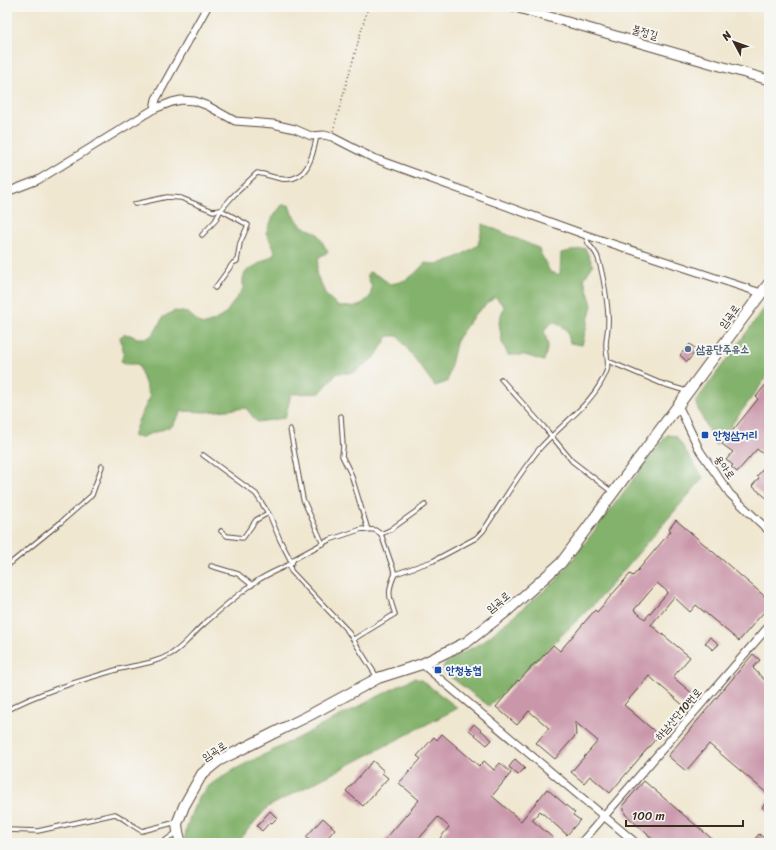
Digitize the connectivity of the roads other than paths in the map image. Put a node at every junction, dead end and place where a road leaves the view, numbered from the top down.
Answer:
1 (207, 7) edge
2 (515, 7) edge
3 (769, 80) edge
4 (154, 109) junction
5 (317, 135) junction
6 (7, 192) edge
7 (135, 204) dead end
8 (221, 210) junction
9 (202, 235) dead end
10 (586, 235) junction
11 (769, 282) edge
12 (214, 288) dead end
13 (761, 293) junction
14 (608, 361) junction
15 (501, 379) dead end
16 (687, 392) junction
17 (678, 405) junction
18 (341, 416) dead end
19 (290, 429) dead end
20 (551, 437) junction
21 (203, 455) dead end
22 (102, 466) dead end
23 (613, 493) junction
24 (425, 505) dead end
25 (268, 513) junction
26 (368, 530) junction
27 (221, 531) dead end
28 (769, 531) edge
29 (381, 534) junction
30 (323, 544) junction
31 (292, 563) junction
32 (7, 566) edge
33 (211, 566) dead end
34 (395, 574) junction
35 (252, 585) junction
36 (769, 626) edge
37 (354, 639) junction
38 (422, 664) junction
39 (378, 678) junction
40 (7, 710) edge
41 (604, 816) junction
42 (178, 827) junction
43 (7, 830) edge
44 (162, 843) edge
45 (181, 843) edge
46 (581, 843) edge
47 (636, 843) edge

1 - 4 street
2 - 3 street, 불정길
4 - 5 street
4 - 6 street
5 - 8 lane
5 - 10 street
7 - 8 lane
8 - 9 lane
8 - 12 lane
10 - 13 street
10 - 14 lane
11 - 13 main road, 임곡로
13 - 16 main road, 임곡로
14 - 16 lane
14 - 20 lane
15 - 20 lane
16 - 17 main road, 임곡로
17 - 23 main road, 임곡로
17 - 28 street, 용아로
18 - 26 lane
19 - 30 lane
20 - 23 lane
20 - 34 lane
21 - 25 lane
22 - 32 lane
23 - 38 main road, 임곡로
24 - 29 lane
25 - 27 lane
25 - 31 lane
26 - 29 lane
26 - 30 lane
29 - 34 lane
30 - 31 lane
31 - 35 lane
31 - 37 lane
33 - 35 lane
34 - 37 lane
35 - 40 lane
36 - 41 street, 하남산단10번로
37 - 39 lane
38 - 39 main road, 임곡로
38 - 41 street
39 - 42 main road, 임곡로
41 - 46 street, 하남산단10번로
41 - 47 street
42 - 43 lane
42 - 44 lane
42 - 45 main road

